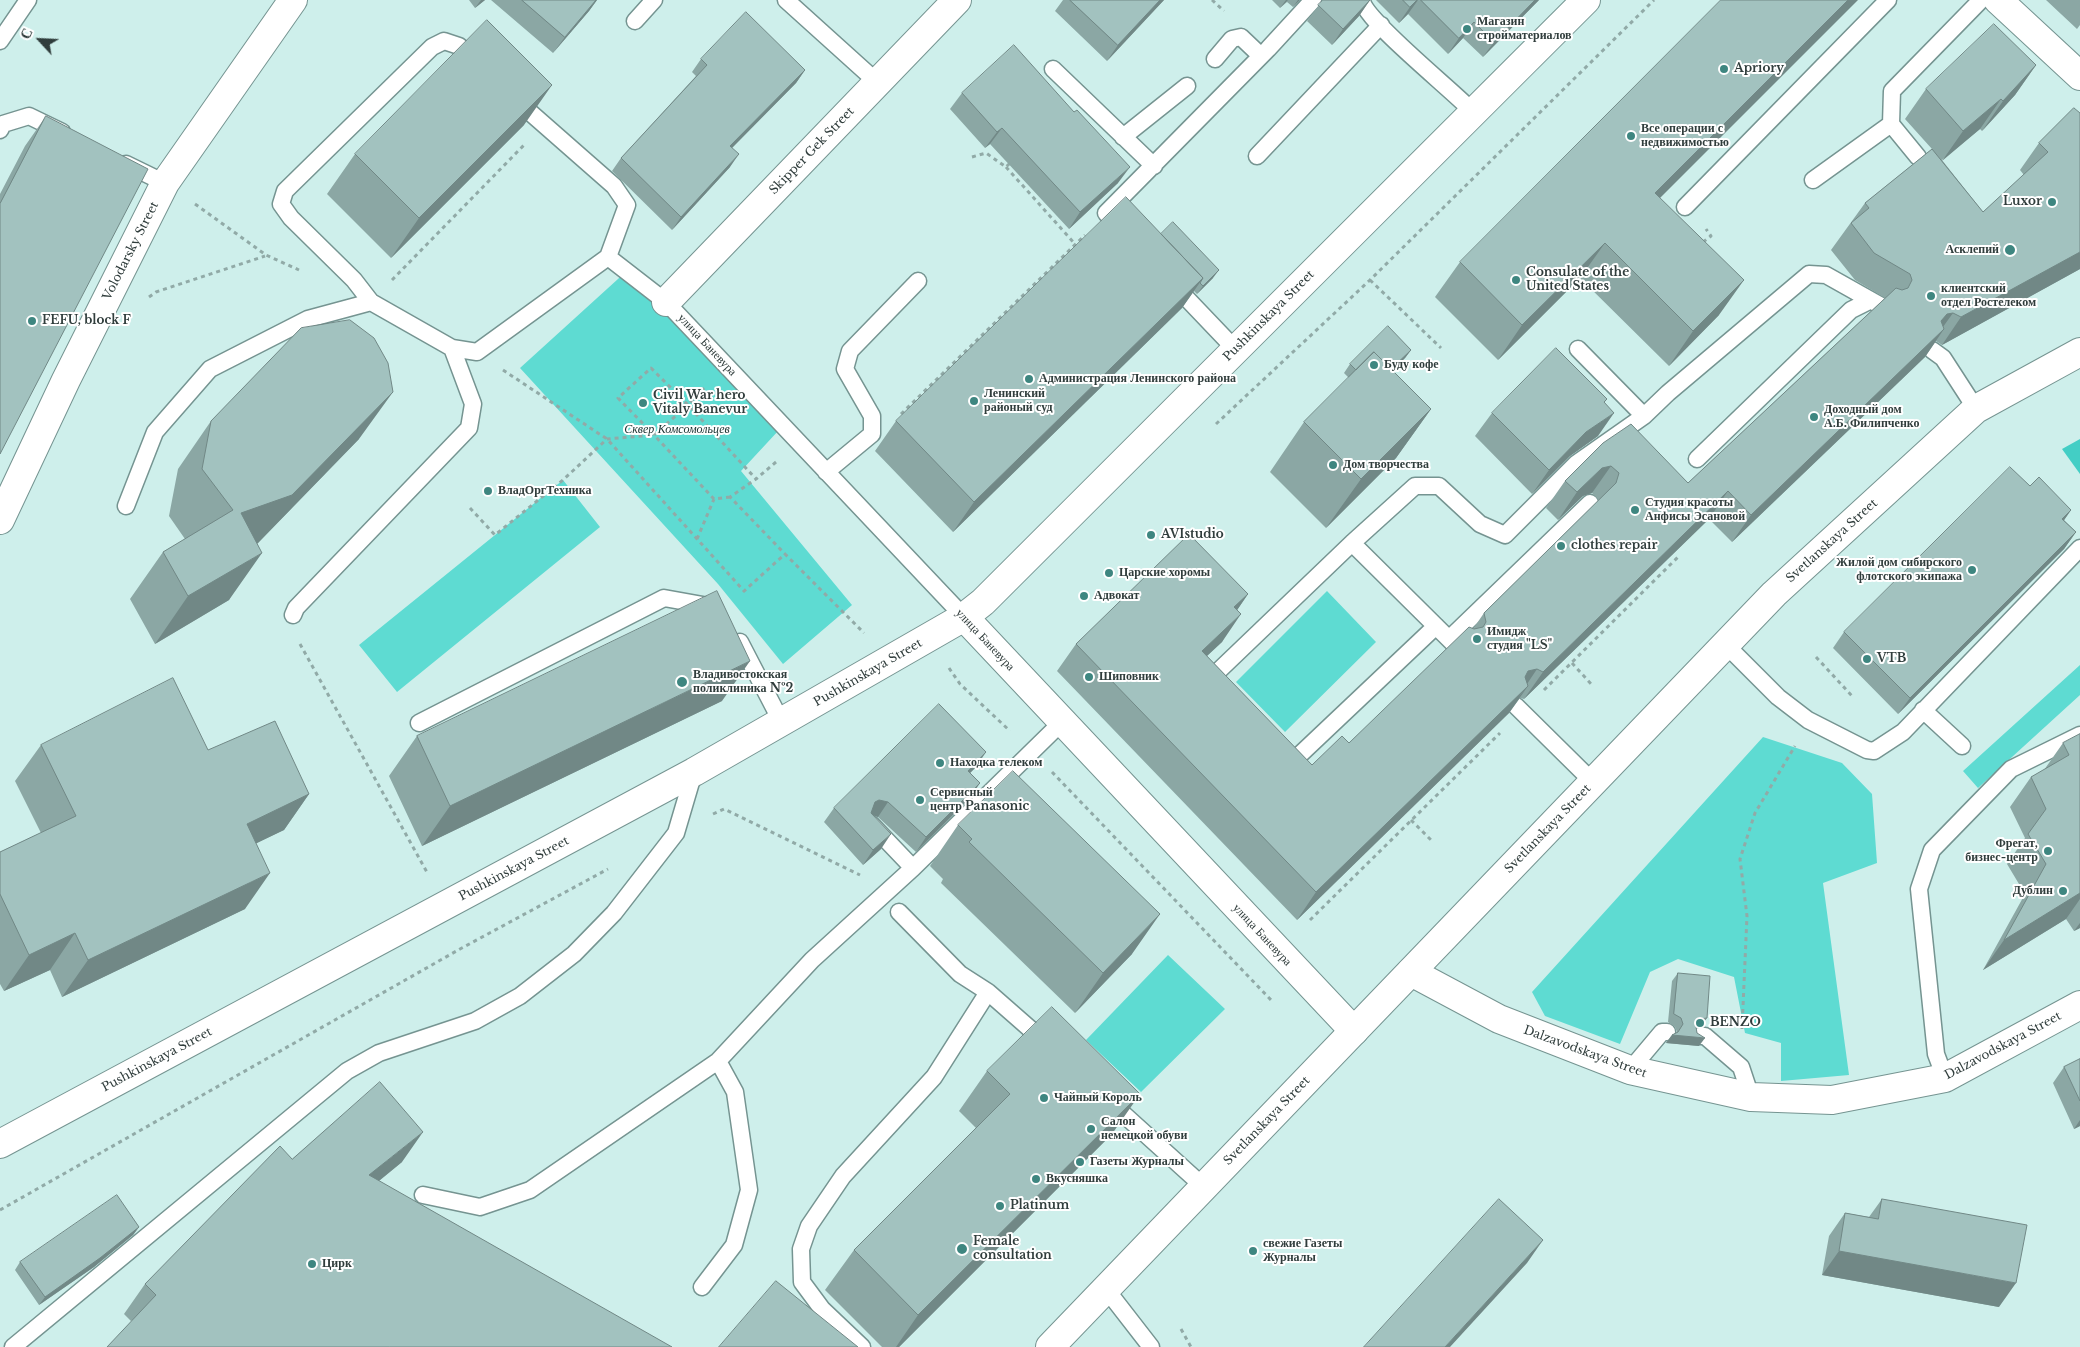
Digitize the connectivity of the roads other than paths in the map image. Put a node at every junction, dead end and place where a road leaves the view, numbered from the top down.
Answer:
1 (28, 0) edge
2 (293, 0) edge
3 (654, 0) edge
4 (786, 0) edge
5 (957, 0) edge
6 (1313, 0) edge
7 (1362, 0) edge
8 (1586, 0) edge
9 (1888, 0) edge
10 (1982, 0) edge
11 (1998, 0) edge
12 (635, 21) dead end
13 (1381, 25) junction
14 (0, 41) edge
15 (1261, 56) junction
16 (1215, 59) dead end
17 (1052, 68) dead end
18 (2080, 76) edge
19 (878, 83) junction
20 (1187, 86) dead end
21 (1474, 113) junction
22 (1891, 124) junction
23 (0, 130) edge
24 (72, 137) edge
25 (1123, 137) junction
26 (1257, 156) dead end
27 (1918, 157) dead end
28 (116, 159) edge
29 (1154, 166) junction
30 (1813, 180) dead end
31 (165, 183) junction
32 (1685, 207) edge
33 (1132, 241) edge
34 (608, 257) junction
35 (1165, 275) edge
36 (918, 281) dead end
37 (371, 302) junction
38 (666, 302) junction
39 (452, 348) junction
40 (1236, 350) junction
41 (1578, 350) dead end
42 (1932, 350) edge
43 (2080, 352) edge
44 (1976, 409) junction
45 (1644, 416) junction
46 (1697, 459) dead end
47 (826, 472) junction
48 (1590, 503) edge
49 (126, 506) dead end
50 (0, 520) edge
51 (1352, 543) junction
52 (2080, 548) edge
53 (293, 615) road end
54 (964, 617) junction
55 (1436, 626) junction
56 (1725, 644) junction
57 (1209, 680) edge
58 (1519, 709) edge
59 (1923, 710) junction
60 (419, 722) dead end
61 (782, 722) junction
62 (1062, 722) junction
63 (2080, 736) edge
64 (1962, 746) dead end
65 (1289, 765) edge
66 (694, 772) junction
67 (1593, 782) junction
68 (871, 824) edge
69 (913, 868) junction
70 (899, 912) dead end
71 (1411, 972) junction
72 (988, 992) junction
73 (2080, 1005) edge
74 (1354, 1030) junction
75 (1667, 1032) dead end
76 (1700, 1036) edge
77 (1059, 1055) edge
78 (718, 1061) junction
79 (1630, 1070) junction
80 (1945, 1078) junction
81 (1094, 1087) edge
82 (1751, 1097) junction
83 (0, 1144) edge
84 (1204, 1187) junction
85 (423, 1195) dead end
86 (702, 1288) dead end
87 (1106, 1289) junction
88 (13, 1347) edge
89 (862, 1347) edge
90 (1050, 1347) edge
91 (1150, 1347) edge

1 - 14 lane
2 - 31 main road, Volodarsky Street
3 - 12 lane
4 - 19 lane
5 - 19 main road, Skipper Gek Street
6 - 15 lane
7 - 13 lane
8 - 21 main road, Pushkinskaya Street
9 - 32 lane
10 - 22 lane
11 - 18 main road
13 - 21 lane
13 - 26 lane
15 - 16 lane
15 - 29 lane
17 - 25 lane
19 - 38 main road, Skipper Gek Street
20 - 25 lane
21 - 40 main road, Pushkinskaya Street
22 - 27 lane
22 - 30 lane
23 - 24 lane
25 - 29 lane
28 - 31 lane
29 - 33 lane
31 - 50 main road, Volodarsky Street
34 - 37 lane
34 - 38 lane, улица Баневура
34 - 39 lane
35 - 40 lane
36 - 47 lane
37 - 39 lane
37 - 49 lane
38 - 47 lane, улица Баневура
39 - 53 lane
40 - 54 main road, Pushkinskaya Street
41 - 45 lane
42 - 44 lane
43 - 44 main road, Svetlanskaya Street
44 - 56 main road, Svetlanskaya Street
45 - 46 lane
45 - 51 lane
47 - 54 lane, улица Баневура
48 - 55 lane
51 - 55 lane
51 - 57 lane
52 - 59 lane
54 - 61 main road, Pushkinskaya Street
54 - 62 main road, улица Баневура
55 - 65 lane
56 - 59 lane
56 - 67 main road, Svetlanskaya Street
58 - 67 lane
59 - 64 lane
60 - 61 lane
61 - 66 main road, Pushkinskaya Street
62 - 69 lane
62 - 74 main road, улица Баневура
63 - 80 lane
66 - 83 main road, Pushkinskaya Street
66 - 88 lane
67 - 71 main road, Svetlanskaya Street
68 - 69 lane
69 - 78 lane
70 - 72 lane
71 - 74 main road, Svetlanskaya Street
71 - 79 main road, Dalzavodskaya Street
72 - 77 lane
72 - 89 lane
73 - 80 main road, Dalzavodskaya Street
74 - 84 main road, Svetlanskaya Street
75 - 79 lane
76 - 82 lane
78 - 85 lane
78 - 86 lane
79 - 82 main road, Dalzavodskaya Street
80 - 82 main road, Dalzavodskaya Street
81 - 84 lane
84 - 87 main road, Svetlanskaya Street
87 - 90 main road, Svetlanskaya Street
87 - 91 lane

